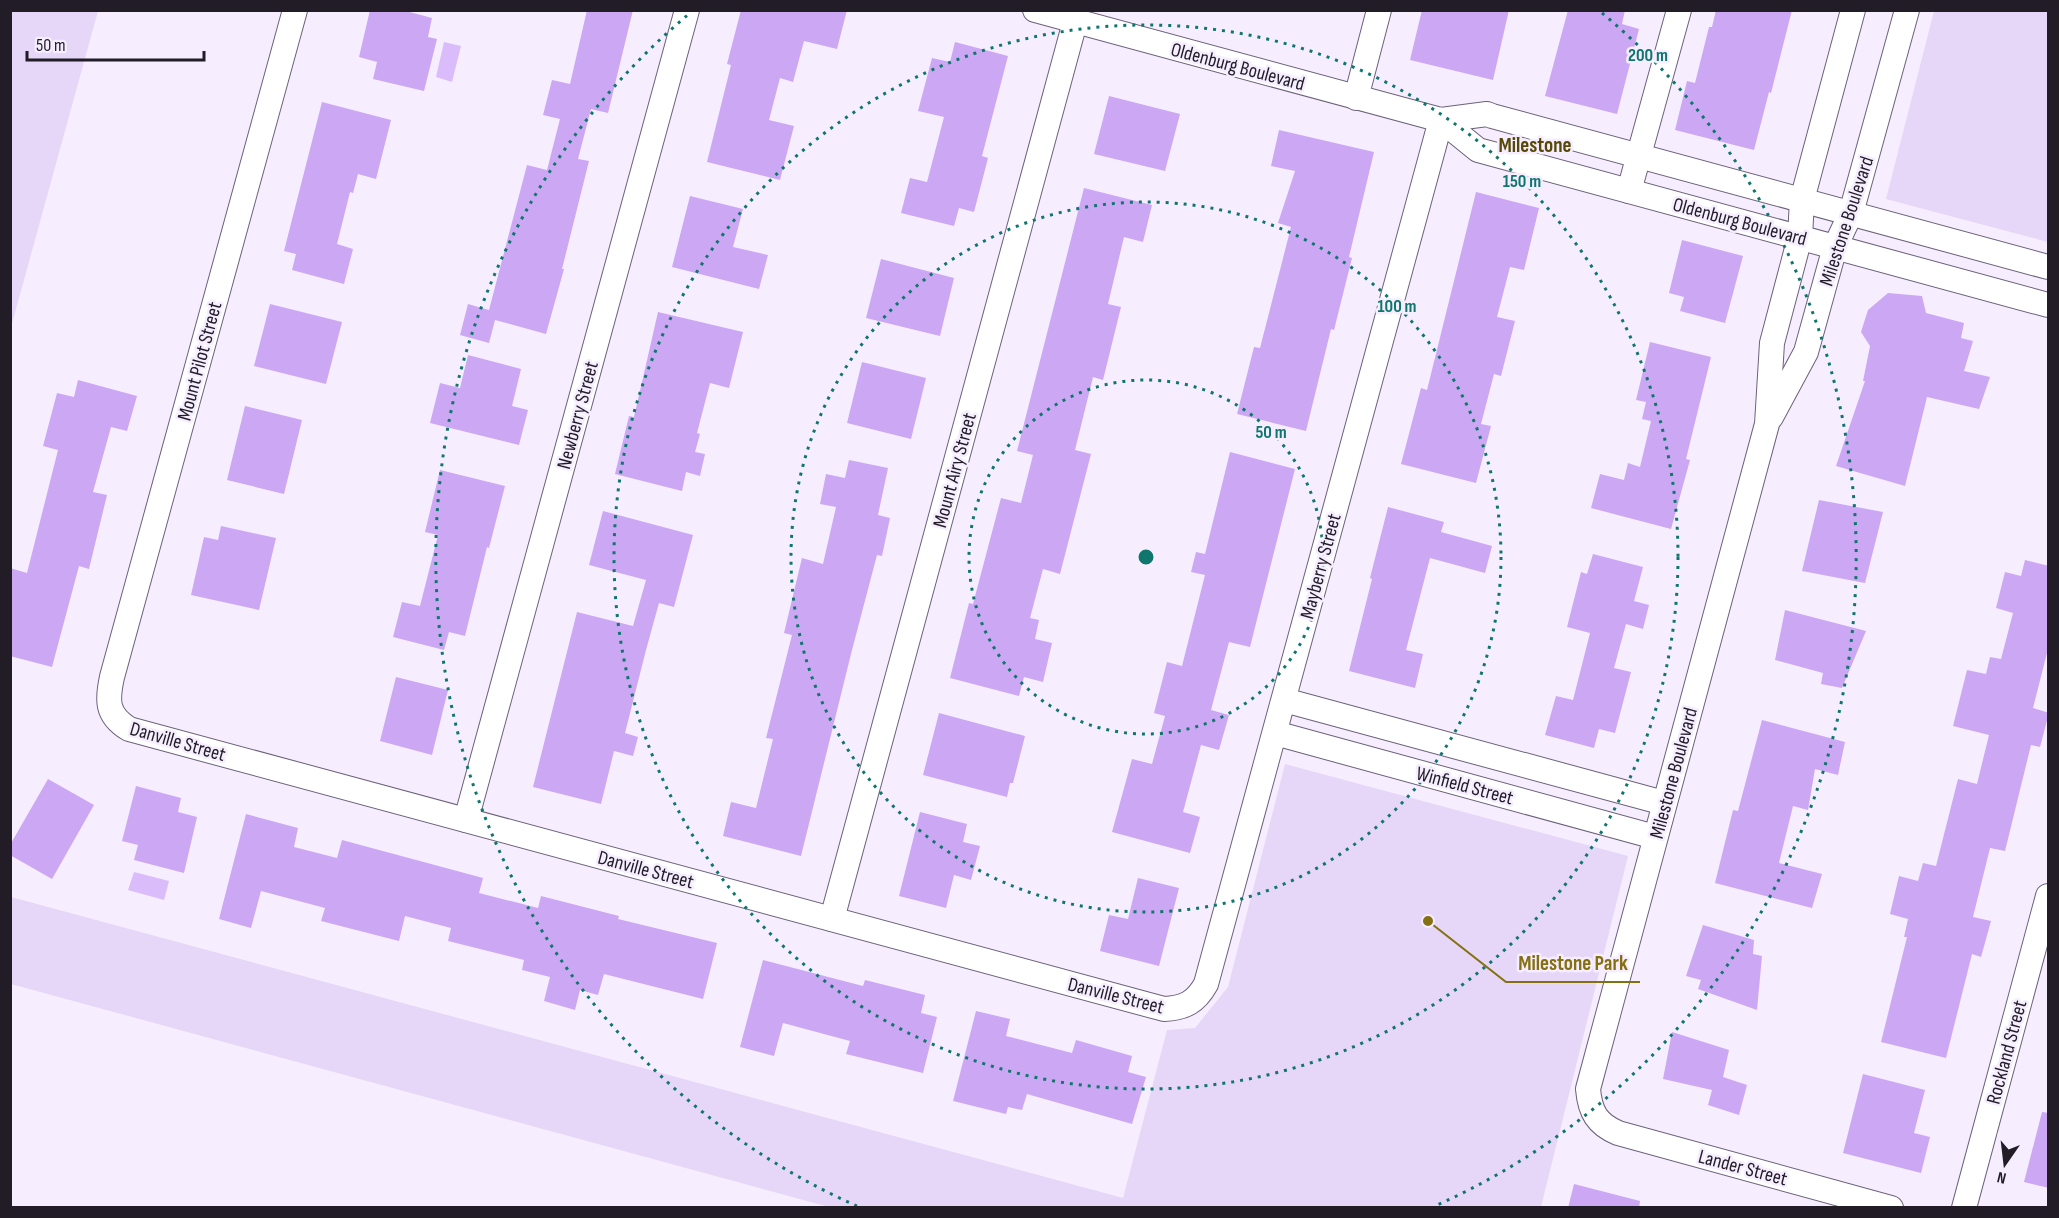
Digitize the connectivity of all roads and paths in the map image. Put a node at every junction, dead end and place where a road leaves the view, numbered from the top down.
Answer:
1 (295, 10) edge
2 (687, 10) edge
3 (1035, 10) edge
4 (1379, 10) edge
5 (1679, 10) edge
6 (1853, 10) edge
7 (1907, 10) edge
8 (1075, 22) junction
9 (1356, 98) junction
10 (1441, 120) junction
11 (1639, 156) junction
12 (1629, 191) junction
13 (1802, 200) junction
14 (1851, 213) junction
15 (1800, 237) junction
16 (1835, 247) junction
17 (2049, 267) edge
18 (2049, 305) edge
19 (1767, 424) junction
20 (1284, 700) junction
21 (112, 711) joint
22 (1275, 733) junction
23 (1664, 803) junction
24 (466, 820) junction
25 (1655, 837) junction
26 (2049, 896) edge
27 (832, 919) junction
28 (1188, 1005) joint
29 (1599, 1121) joint
30 (1891, 1208) edge
31 (1964, 1208) edge

1 - 21 street, Mount Pilot Street
2 - 24 street, Newberry Street
3 - 8 street, Oldenburg Boulevard
4 - 9 street
5 - 11 street
6 - 13 street, Milestone Boulevard
7 - 14 street, Milestone Boulevard
8 - 9 street, Oldenburg Boulevard
8 - 27 street, Mount Airy Street
9 - 10 street, Oldenburg Boulevard
10 - 11 street, Oldenburg Boulevard
10 - 12 street, Oldenburg Boulevard
10 - 20 street, Mayberry Street
11 - 12 street
11 - 13 street, Oldenburg Boulevard
12 - 15 street, Oldenburg Boulevard
13 - 14 street, Oldenburg Boulevard
13 - 15 street, Milestone Boulevard
14 - 16 street, Milestone Boulevard
14 - 17 street, Oldenburg Boulevard
15 - 16 street, Oldenburg Boulevard
15 - 19 street, Milestone Boulevard
16 - 18 street, Oldenburg Boulevard
16 - 19 street, Milestone Boulevard
19 - 23 street, Milestone Boulevard
20 - 22 street, Mayberry Street
20 - 23 street, Winfield Street
21 - 24 street, Danville Street
22 - 25 street, Winfield Street
22 - 28 street, Mayberry Street
23 - 25 street, Milestone Boulevard
24 - 27 street, Danville Street
25 - 29 street, Milestone Boulevard
26 - 31 street, Rockland Street
27 - 28 street, Danville Street
29 - 30 street, Lander Street

